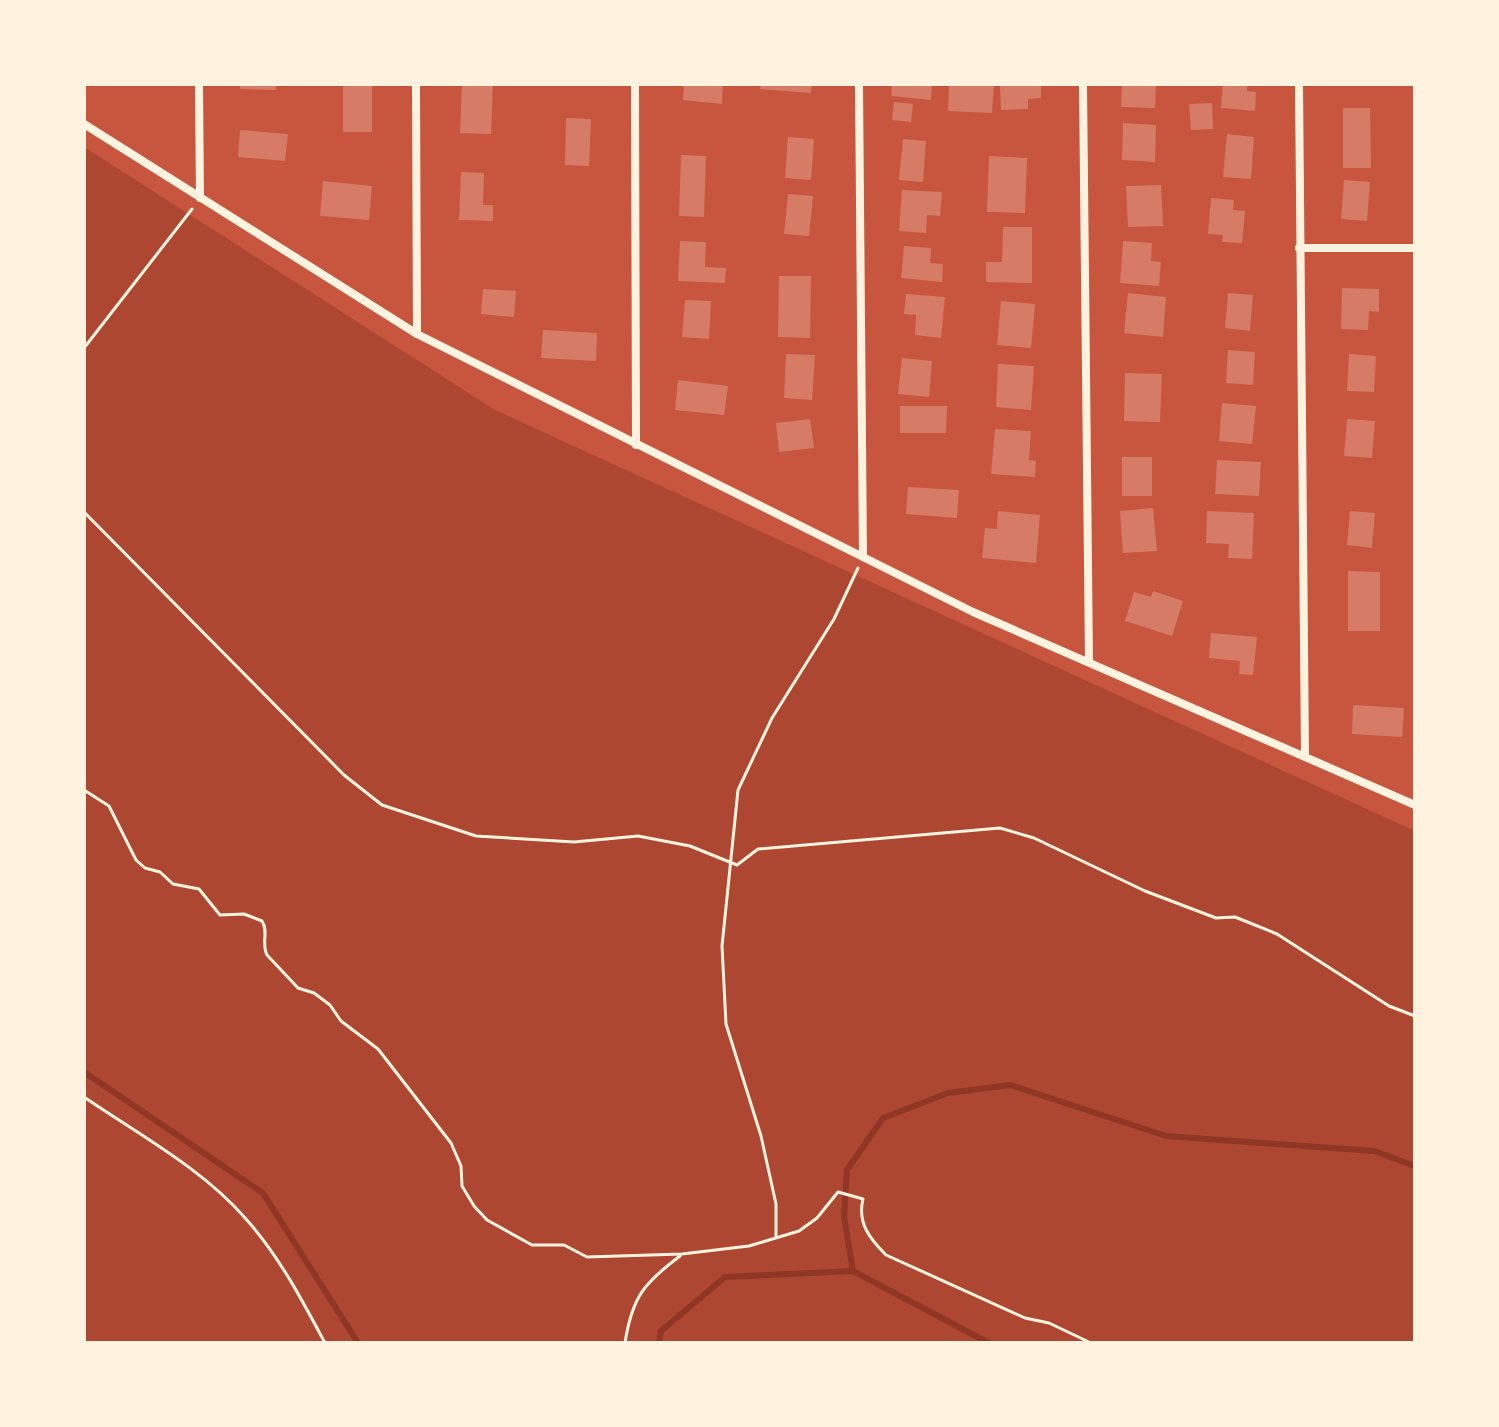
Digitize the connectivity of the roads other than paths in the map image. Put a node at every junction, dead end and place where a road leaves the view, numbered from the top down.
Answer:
1 (199, 84) edge
2 (416, 84) edge
3 (635, 84) edge
4 (859, 84) edge
5 (1083, 84) edge
6 (1299, 84) edge
7 (84, 124) edge
8 (200, 198) junction
9 (1299, 248) junction
10 (1415, 248) edge
11 (417, 334) junction
12 (636, 445) junction
13 (863, 557) junction
14 (1089, 661) junction
15 (1305, 755) junction
16 (1415, 805) edge

1 - 8 street
2 - 11 street
3 - 12 street
4 - 13 street
5 - 14 street
6 - 9 street
7 - 8 street
8 - 11 street
9 - 10 street
9 - 15 street
11 - 12 street
12 - 13 street
13 - 14 street
14 - 15 street
15 - 16 street

